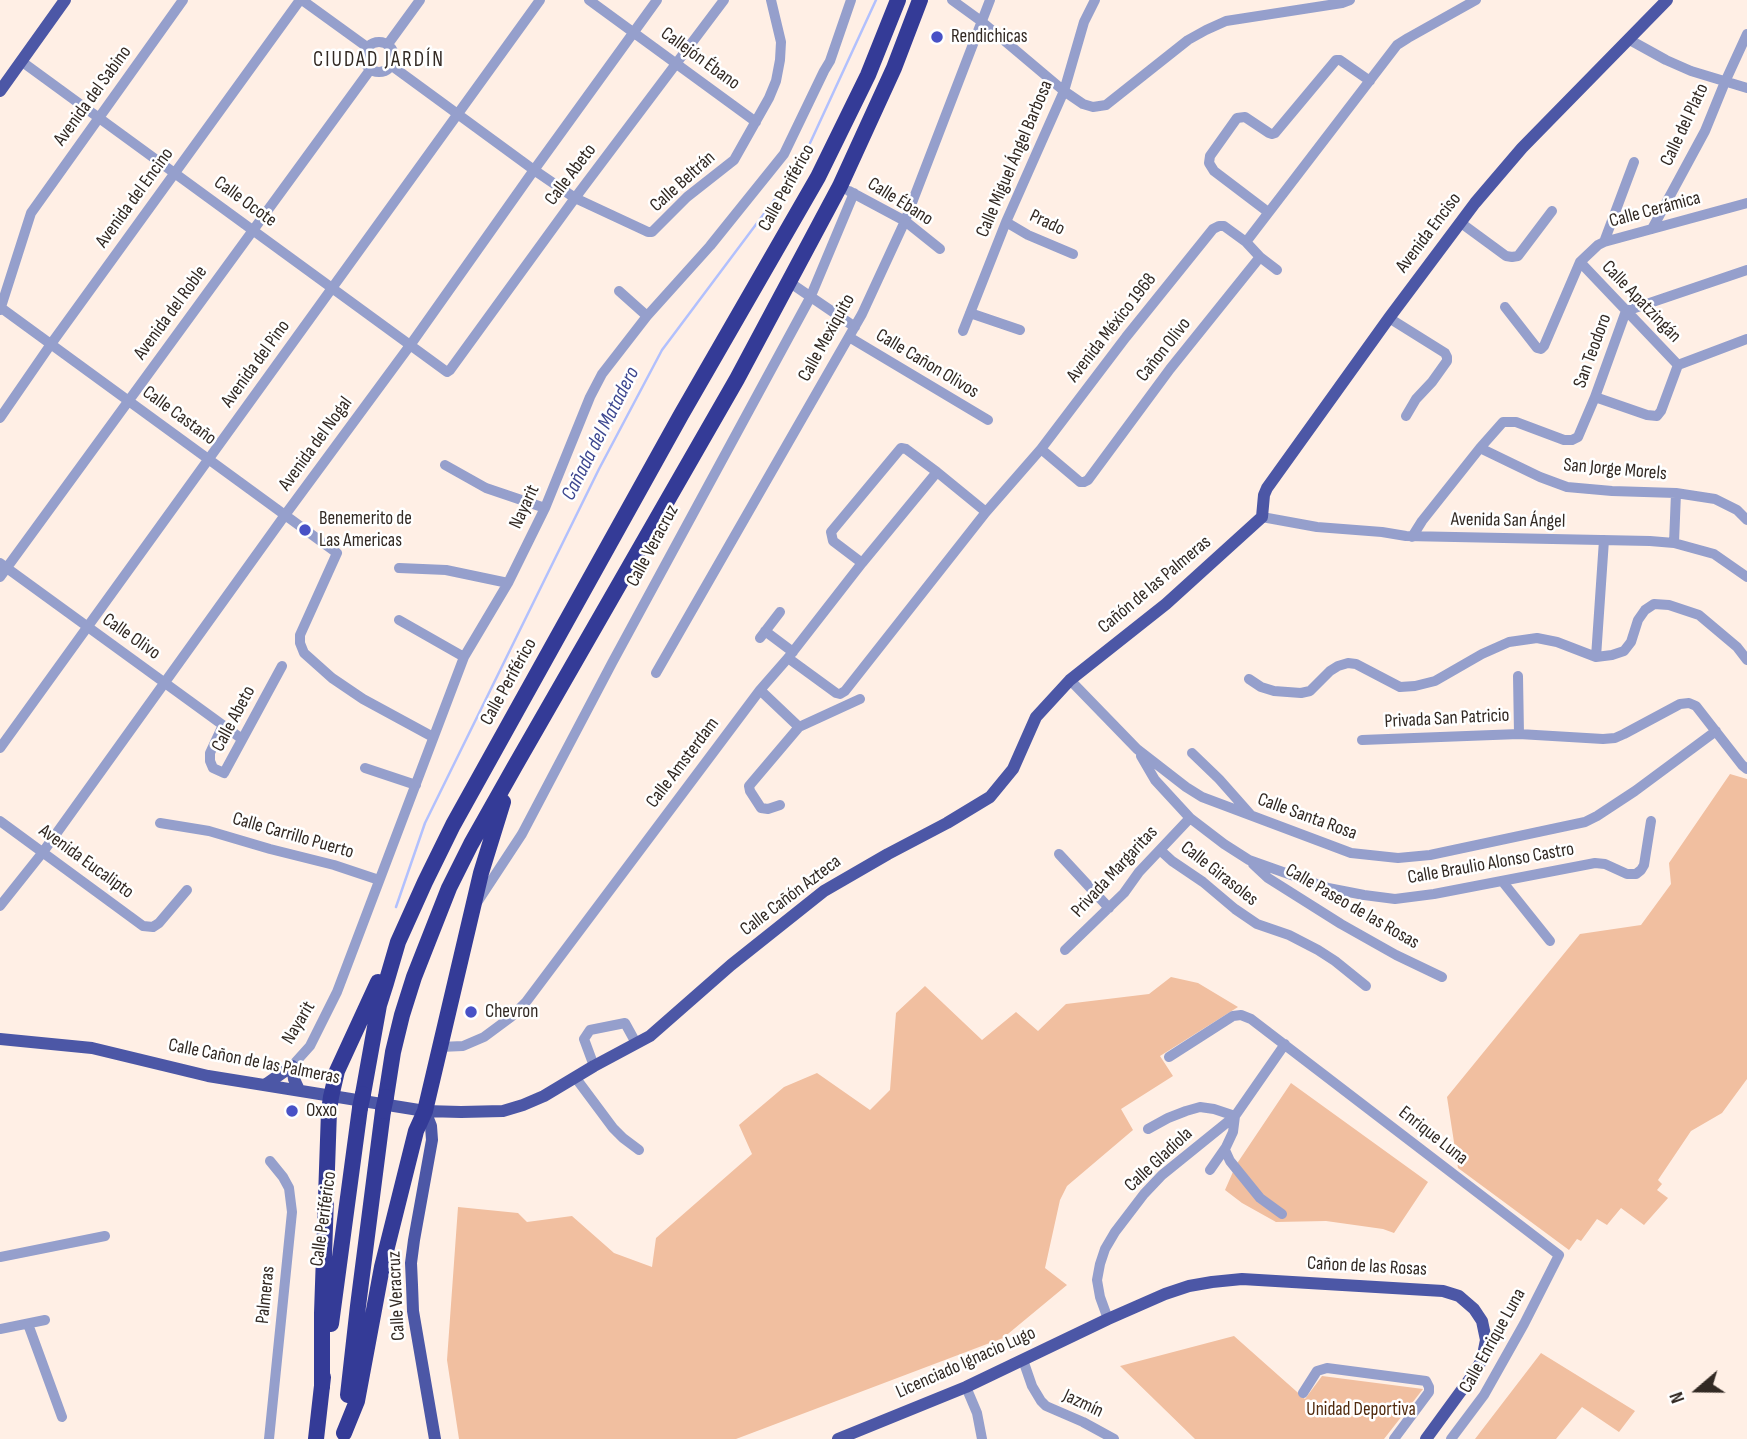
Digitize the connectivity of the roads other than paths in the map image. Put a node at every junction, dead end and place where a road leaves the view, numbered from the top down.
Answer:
1 (65, 0) edge
2 (183, 0) edge
3 (301, 0) edge
4 (420, 0) edge
5 (540, 0) edge
6 (589, 0) edge
7 (657, 0) edge
8 (724, 0) edge
9 (771, 0) edge
10 (851, 0) edge
11 (898, 0) edge
12 (920, 0) edge
13 (952, 0) edge
14 (989, 0) edge
15 (1095, 0) edge
16 (1350, 0) edge
17 (1476, 0) edge
18 (1667, 0) edge
19 (981, 21) junction
20 (634, 32) junction
21 (1747, 34) edge
22 (1628, 39) junction
23 (388, 44) junction
24 (367, 47) junction
25 (21, 61) junction
26 (676, 64) junction
27 (392, 66) junction
28 (370, 70) junction
29 (1370, 81) junction
30 (1725, 82) junction
31 (1747, 88) edge
32 (1064, 90) junction
33 (0, 91) edge
34 (457, 114) junction
35 (99, 117) junction
36 (756, 122) junction
37 (1634, 162) dead end
38 (534, 170) junction
39 (175, 172) junction
40 (847, 190) junction
41 (575, 198) junction
42 (1747, 203) edge
43 (1552, 211) dead end
44 (1268, 212) junction
45 (905, 221) junction
46 (1006, 222) junction
47 (1461, 223) junction
48 (1651, 229) junction
49 (253, 230) junction
50 (1246, 242) junction
51 (1604, 242) junction
52 (940, 249) dead end
53 (1073, 254) dead end
54 (1260, 257) junction
55 (1580, 262) junction
56 (1277, 270) dead end
57 (1747, 270) edge
58 (789, 282) junction
59 (333, 288) junction
60 (619, 291) dead end
61 (810, 298) junction
62 (1505, 307) dead end
63 (0, 308) edge
64 (1626, 311) junction
65 (970, 313) junction
66 (646, 316) junction
67 (1389, 318) junction
68 (1020, 330) dead end
69 (963, 331) dead end
70 (852, 332) junction
71 (51, 344) junction
72 (1746, 344) edge
73 (411, 345) junction
74 (1678, 365) junction
75 (447, 372) joint
76 (1595, 397) junction
77 (128, 401) junction
78 (1406, 416) dead end
79 (0, 418) edge
80 (988, 420) dead end
81 (1479, 448) junction
82 (1041, 449) junction
83 (209, 460) junction
84 (444, 465) dead end
85 (937, 472) junction
86 (1676, 493) junction
87 (545, 508) junction
88 (986, 512) junction
89 (285, 515) junction
90 (1262, 517) junction
91 (1747, 520) edge
92 (1412, 537) junction
93 (1604, 540) junction
94 (1674, 543) junction
95 (862, 563) junction
96 (399, 568) dead end
97 (2, 569) edge
98 (1747, 576) edge
99 (508, 583) junction
100 (780, 612) dead end
101 (399, 620) dead end
102 (88, 628) junction
103 (791, 655) junction
104 (464, 657) junction
105 (1596, 657) junction
106 (1747, 660) edge
107 (282, 666) dead end
108 (656, 673) dead end
109 (1518, 677) dead end
110 (1249, 679) dead end
111 (1070, 680) junction
112 (165, 682) junction
113 (760, 690) junction
114 (860, 699) dead end
115 (223, 724) junction
116 (799, 727) junction
117 (1716, 731) junction
118 (1520, 734) junction
119 (433, 737) junction
120 (242, 739) junction
121 (1362, 740) dead end
122 (0, 748) edge
123 (1137, 749) junction
124 (1192, 753) dead end
125 (515, 766) junction
126 (365, 768) dead end
127 (1747, 769) edge
128 (416, 785) junction
129 (780, 805) dead end
130 (1250, 814) junction
131 (1190, 817) junction
132 (0, 821) edge
133 (1651, 821) dead end
134 (160, 823) dead end
135 (1160, 850) junction
136 (43, 852) junction
137 (1059, 853) dead end
138 (1250, 860) junction
139 (379, 880) junction
140 (1502, 881) junction
141 (187, 890) dead end
142 (0, 906) edge
143 (1109, 908) junction
144 (472, 909) junction
145 (1550, 941) dead end
146 (398, 943) junction
147 (1065, 950) dead end
148 (1442, 977) dead end
149 (1366, 986) dead end
150 (0, 1039) edge
151 (636, 1043) junction
152 (1285, 1044) junction
153 (440, 1047) junction
154 (1169, 1057) dead end
155 (292, 1066) junction
156 (594, 1066) junction
157 (575, 1077) junction
158 (265, 1085) junction
159 (299, 1090) junction
160 (331, 1097) junction
161 (425, 1111) junction
162 (503, 1111) joint
163 (1235, 1116) junction
164 (1148, 1129) dead end
165 (639, 1150) dead end
166 (1225, 1150) junction
167 (270, 1161) dead end
168 (1210, 1170) dead end
169 (1282, 1214) dead end
170 (106, 1236) dead end
171 (1559, 1255) joint
172 (0, 1257) edge
173 (1108, 1319) junction
174 (45, 1320) dead end
175 (28, 1324) junction
176 (0, 1329) edge
177 (1023, 1360) junction
178 (966, 1387) junction
179 (322, 1388) junction
180 (1303, 1393) dead end
181 (62, 1417) dead end
182 (344, 1436) edge
183 (269, 1439) edge
184 (316, 1439) edge
185 (435, 1439) edge
186 (840, 1439) edge
187 (982, 1439) edge
188 (1114, 1439) edge
189 (1394, 1439) edge
190 (1426, 1439) edge
191 (1451, 1439) edge

1 - 25 main road
2 - 35 street, Avenida del Sabino
3 - 24 street
3 - 39 street, Avenida del Encino
4 - 23 street
5 - 34 street, Avenida del Pino
6 - 20 street, Callejón Ébano
7 - 20 street, Avenida del Nogal
8 - 26 street, Calle Abeto
9 - 36 street, Calle Beltrán
10 - 66 street, Nayarit
11 - 146 highway, Calle Periférico
12 - 40 highway
13 - 19 street
14 - 19 street, Calle Mexiquito
15 - 32 street, Calle Miguel Ángel Barbosa
16 - 32 street
17 - 29 street
18 - 22 main road, Avenida Enciso
19 - 32 street
19 - 45 street, Calle Mexiquito
20 - 26 street, Callejón Ébano
20 - 38 street, Avenida del Nogal
21 - 30 street, Calle del Plato
22 - 30 street
22 - 47 main road, Avenida Enciso
23 - 24 street
23 - 27 street
24 - 28 street
25 - 33 main road
25 - 35 street, Calle Ocote
26 - 36 street, Callejón Ébano
26 - 41 street, Calle Abeto
27 - 28 street
27 - 34 street
28 - 49 street, Avenida del Roble
29 - 44 street
29 - 44 street
30 - 31 street
30 - 48 street, Calle del Plato
32 - 46 street, Calle Miguel Ángel Barbosa
34 - 38 street
34 - 59 street, Avenida del Pino
35 - 39 street, Calle Ocote
35 - 63 street, Avenida del Sabino
36 - 41 street, Calle Beltrán
37 - 51 street
38 - 41 street
38 - 73 street, Avenida del Nogal
39 - 49 street, Calle Ocote
39 - 71 street, Avenida del Encino
40 - 45 street, Calle Ébano
40 - 58 highway
40 - 61 street, Calle Veracruz
41 - 75 street, Calle Abeto
42 - 48 street, Calle Cerámica
43 - 47 street
44 - 50 street
45 - 52 street, Calle Ébano
45 - 70 street, Calle Mexiquito
46 - 53 street, Prado
46 - 65 street, Calle Miguel Ángel Barbosa
47 - 67 main road, Avenida Enciso
48 - 51 street, Calle Cerámica
49 - 59 street, Calle Ocote
49 - 77 street, Avenida del Roble
50 - 54 street
50 - 82 street, Avenida México 1968
51 - 55 street, Calle Cerámica
54 - 56 street
54 - 82 street, Cañon Olivo
55 - 62 street
55 - 64 street, Calle Apatzingán
57 - 64 street, San Teodoro
58 - 61 street, Calle Cañon Olivos
58 - 125 highway
59 - 73 street, Calle Ocote
59 - 83 street, Avenida del Pino
60 - 66 street
61 - 70 street, Calle Cañon Olivos
61 - 144 street, Calle Veracruz
63 - 71 street, Calle Castaño
64 - 74 street, Calle Apatzingán
64 - 76 street, San Teodoro
65 - 68 street
65 - 69 street, Calle Miguel Ángel Barbosa
66 - 87 street, Nayarit
67 - 78 street
67 - 90 main road, Avenida Enciso
70 - 80 street, Calle Cañon Olivos
70 - 108 street, Calle Mexiquito
71 - 77 street, Calle Castaño
71 - 79 street, Avenida del Encino
72 - 74 street
73 - 75 street, Calle Ocote
73 - 89 street, Avenida del Nogal
74 - 76 street
76 - 81 street, San Teodoro
77 - 83 street, Calle Castaño
77 - 97 street, Avenida del Roble
81 - 86 street, San Jorge Morels
81 - 92 street
82 - 88 street, Avenida México 1968
83 - 89 street, Calle Castaño
83 - 102 street, Avenida del Pino
84 - 87 street
85 - 88 street
85 - 95 street, Calle Amsterdam
85 - 95 street
86 - 91 street, San Jorge Morels
86 - 94 street
87 - 99 street, Nayarit
88 - 103 street, Avenida México 1968
89 - 112 street, Avenida del Nogal
89 - 119 street, Calle Castaño
90 - 92 street, Avenida San Ángel
90 - 111 main road, Cañón de las Palmeras
92 - 93 street, Avenida San Ángel
93 - 94 street, Avenida San Ángel
93 - 105 street
94 - 98 street, Avenida San Ángel
95 - 103 street, Calle Amsterdam
96 - 99 street
97 - 102 street, Calle Olivo
99 - 104 street, Nayarit
100 - 103 street, Avenida México 1968
101 - 104 street
102 - 112 street, Calle Olivo
102 - 122 street, Avenida del Pino
103 - 113 street, Calle Amsterdam
104 - 119 street, Nayarit
105 - 106 street
105 - 110 street
107 - 120 street, Calle Abeto
109 - 118 street, Privada San Patricio
111 - 123 street, Calle Santa Rosa
111 - 151 main road, Calle Cañón Azteca
112 - 115 street, Calle Olivo
112 - 136 street, Avenida del Nogal
113 - 116 street
113 - 153 street, Calle Amsterdam
114 - 116 street
115 - 120 street, Calle Olivo
115 - 120 street, Calle Abeto
116 - 129 street
117 - 118 street
117 - 127 street
117 - 130 street, Calle Santa Rosa
118 - 121 street, Privada San Patricio
119 - 128 street, Nayarit
123 - 130 street, Calle Santa Rosa
123 - 131 street, Calle Braulio Alonso Castro
124 - 130 street
125 - 144 highway
125 - 182 highway
126 - 128 street
128 - 139 street, Nayarit
131 - 135 street, Privada Margaritas
131 - 138 street, Calle Braulio Alonso Castro
132 - 136 street, Avenida Eucalipto
133 - 140 street, Calle Braulio Alonso Castro
134 - 139 street, Calle Carrillo Puerto
135 - 143 street, Privada Margaritas
135 - 149 street, Calle Girasoles
136 - 141 street, Avenida Eucalipto
136 - 142 street, Avenida del Nogal
137 - 143 street
138 - 140 street, Calle Braulio Alonso Castro
138 - 148 street, Calle Paseo de las Rosas
139 - 155 street, Nayarit
140 - 145 street
143 - 147 street, Privada Margaritas
144 - 153 highway
146 - 160 highway
146 - 179 highway, Calle Periférico
150 - 158 main road, Calle Cañon de las Palmeras
151 - 156 main road, Calle Cañón Azteca
151 - 156 street
152 - 154 street, Enrique Luna
152 - 163 street, Calle Gladiola
152 - 171 street, Enrique Luna
153 - 161 highway
155 - 158 main road
155 - 159 main road
156 - 157 main road, Calle Cañón Azteca
157 - 162 main road, Calle Cañón Azteca
157 - 165 street
158 - 159 main road, Calle Cañon de las Palmeras
159 - 160 main road, Calle Cañon de las Palmeras
160 - 161 main road, Calle Cañon de las Palmeras
160 - 179 highway
161 - 162 main road, Calle Cañon de las Palmeras
161 - 182 highway
161 - 185 main road, Calle Veracruz
163 - 164 street
163 - 166 street
163 - 173 street, Calle Gladiola
166 - 168 street
166 - 169 street
167 - 183 street, Palmeras
170 - 172 street
171 - 191 street, Calle Enrique Luna
173 - 177 main road, Licenciado Ignacio Lugo
173 - 190 main road, Cañon de las Rosas
174 - 175 street
175 - 176 street
175 - 181 street
177 - 178 main road, Licenciado Ignacio Lugo
177 - 188 street, Jazmín
178 - 186 main road, Licenciado Ignacio Lugo
178 - 187 street
179 - 184 highway, Calle Periférico
180 - 189 street, Calle Enrique Luna

